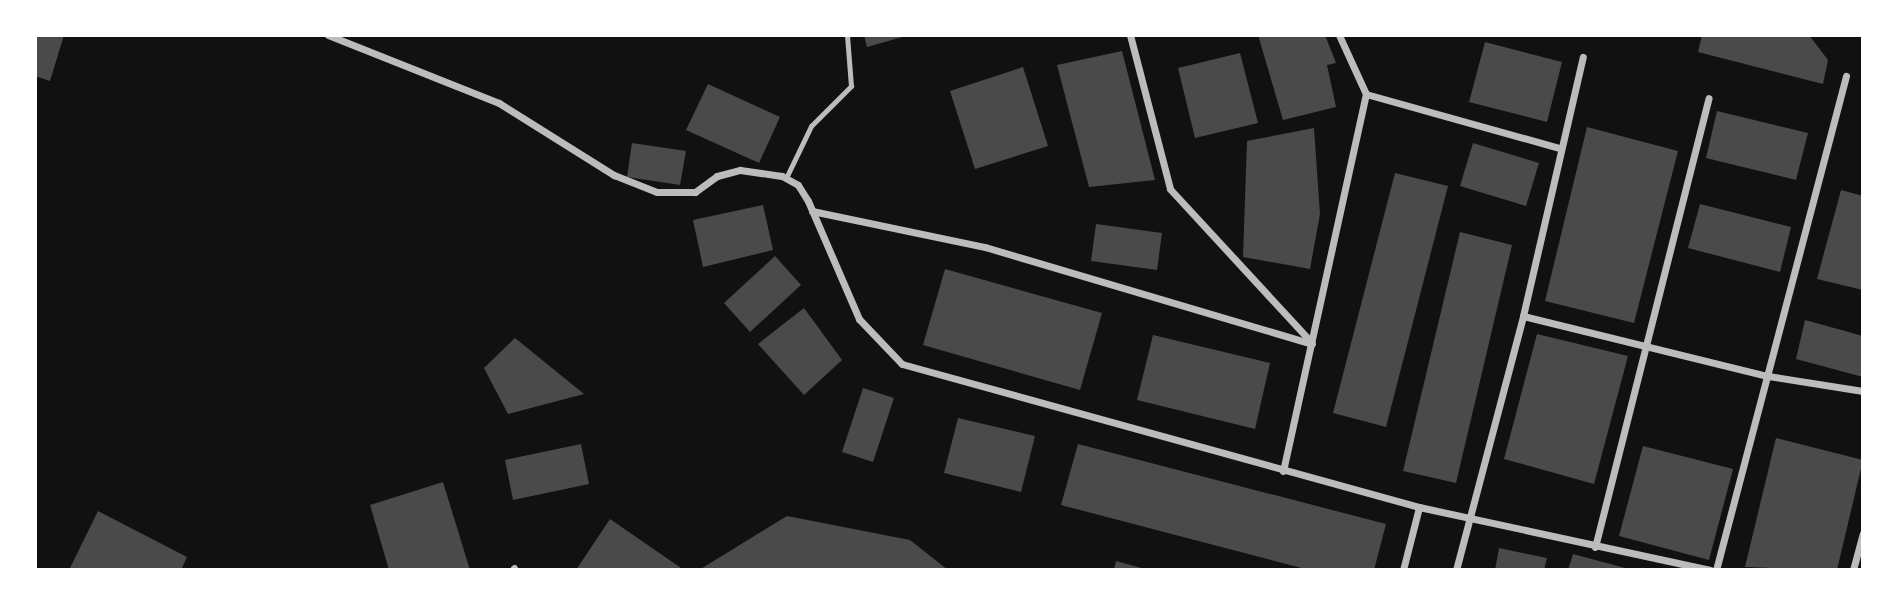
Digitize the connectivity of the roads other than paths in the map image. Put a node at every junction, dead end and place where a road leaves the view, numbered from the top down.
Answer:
1 (328, 35) edge
2 (846, 35) edge
3 (1130, 35) edge
4 (1339, 35) edge
5 (1583, 57) dead end
6 (1846, 76) dead end
7 (1366, 94) junction
8 (1709, 97) dead end
9 (1560, 148) junction
10 (786, 178) junction
11 (812, 211) junction
12 (1523, 316) junction
13 (1312, 344) junction
14 (1648, 348) junction
15 (1769, 376) junction
16 (1863, 391) edge
17 (1283, 471) junction
18 (1419, 508) junction
19 (1471, 520) junction
20 (1863, 533) edge
21 (1595, 547) junction
22 (1403, 570) edge
23 (1456, 570) edge
24 (1710, 570) edge
25 (1716, 570) edge
26 (1853, 570) edge

1 - 10 street
2 - 10 lane
3 - 13 street
4 - 7 street
5 - 9 street
6 - 15 street
7 - 9 street
7 - 13 street
8 - 14 street
9 - 12 street
10 - 11 street
11 - 13 street
11 - 17 street
12 - 14 street
12 - 19 street
13 - 17 street
14 - 15 street
14 - 21 street
15 - 16 street
15 - 25 street
17 - 18 street
18 - 19 street
18 - 22 street
19 - 21 street
19 - 23 street
20 - 26 street
21 - 24 street

